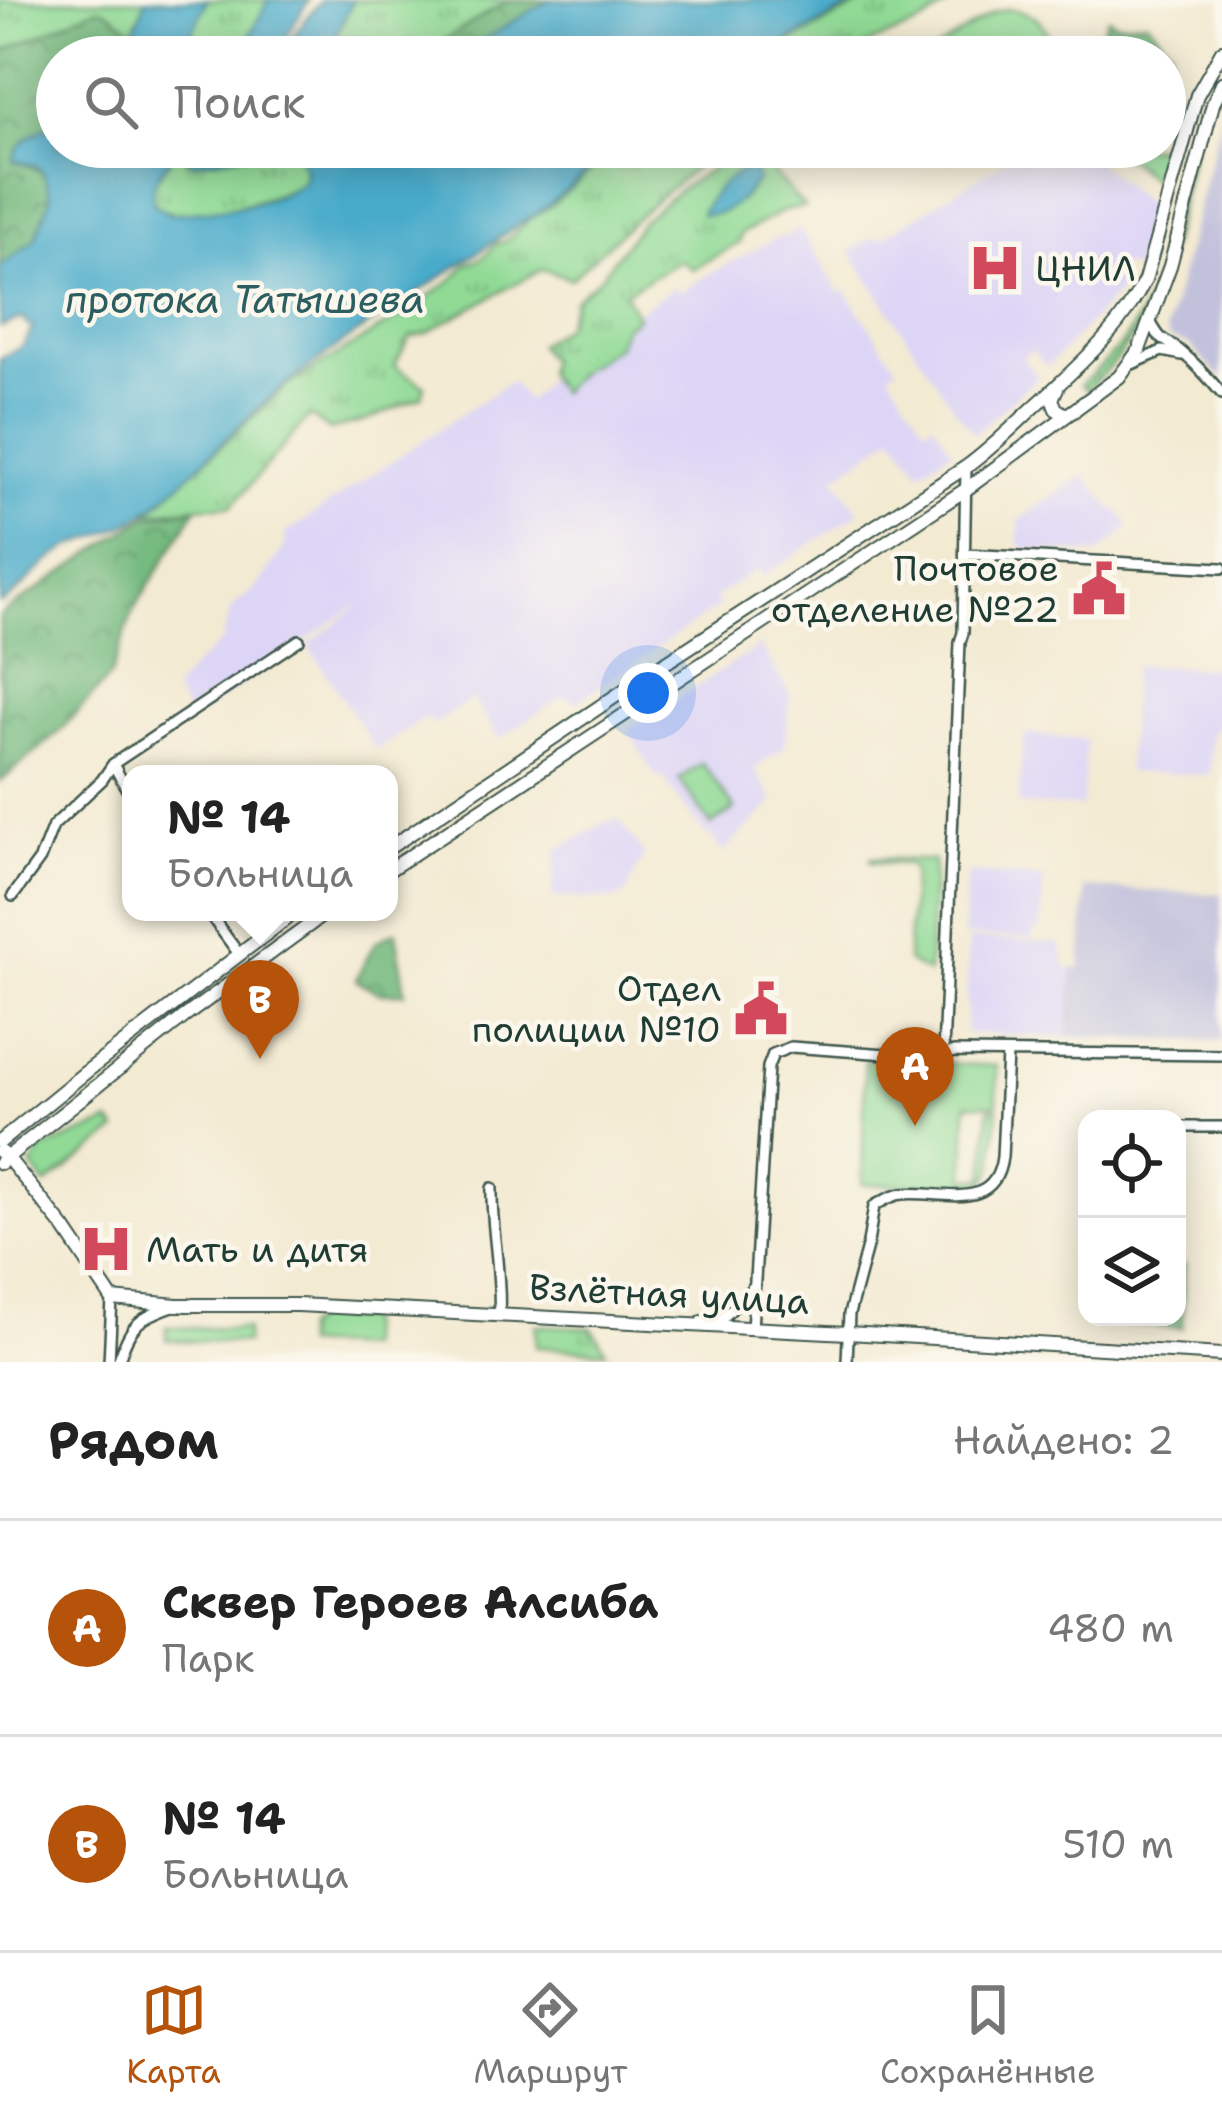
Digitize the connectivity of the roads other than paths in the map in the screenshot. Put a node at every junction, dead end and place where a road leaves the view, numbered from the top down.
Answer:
1 (1222, 51) edge
2 (1222, 82) edge
3 (1186, 130) edge
4 (1176, 168) edge
5 (1150, 323) junction
6 (1186, 358) junction
7 (1126, 366) junction
8 (1058, 385) junction
9 (1222, 394) edge
10 (1076, 410) junction
11 (966, 467) junction
12 (968, 488) junction
13 (965, 554) junction
14 (1222, 568) edge
15 (737, 619) junction
16 (748, 634) junction
17 (299, 640) dead end
18 (113, 764) junction
19 (122, 780) edge
20 (398, 842) edge
21 (398, 864) edge
22 (13, 896) dead end
23 (215, 921) edge
24 (284, 921) edge
25 (315, 921) edge
26 (239, 954) junction
27 (943, 1053) junction
28 (1007, 1054) junction
29 (1222, 1055) edge
30 (1186, 1127) edge
31 (1222, 1127) edge
32 (0, 1142) edge
33 (2, 1158) edge
34 (492, 1188) dead end
35 (754, 1285) junction
36 (112, 1299) junction
37 (177, 1305) junction
38 (499, 1316) junction
39 (678, 1325) junction
40 (752, 1329) junction
41 (848, 1333) junction
42 (1222, 1355) edge
43 (109, 1362) edge
44 (118, 1362) edge
45 (847, 1362) edge

1 - 3 main road
2 - 5 main road
4 - 8 main road
5 - 6 street
5 - 7 main road
6 - 7 street
6 - 9 street
7 - 10 main road
8 - 10 main road
8 - 11 main road
10 - 12 main road
11 - 12 street
11 - 15 main road
12 - 13 street
12 - 16 main road
13 - 14 street
13 - 27 street
15 - 16 main road
15 - 20 main road
16 - 21 main road
17 - 18 street
18 - 19 street
18 - 22 street
23 - 26 street
24 - 26 main road
25 - 33 main road
26 - 32 main road
27 - 28 street
27 - 35 street
28 - 29 street
28 - 41 street
30 - 31 street
33 - 36 main road
34 - 38 street
35 - 39 street
35 - 40 street
36 - 37 main road, Взлётная улица
36 - 43 street
37 - 38 main road, Взлётная улица
37 - 44 street
38 - 39 main road, Взлётная улица
39 - 40 main road, Взлётная улица
40 - 41 main road, Взлётная улица
41 - 42 main road, Взлётная улица
41 - 45 street

